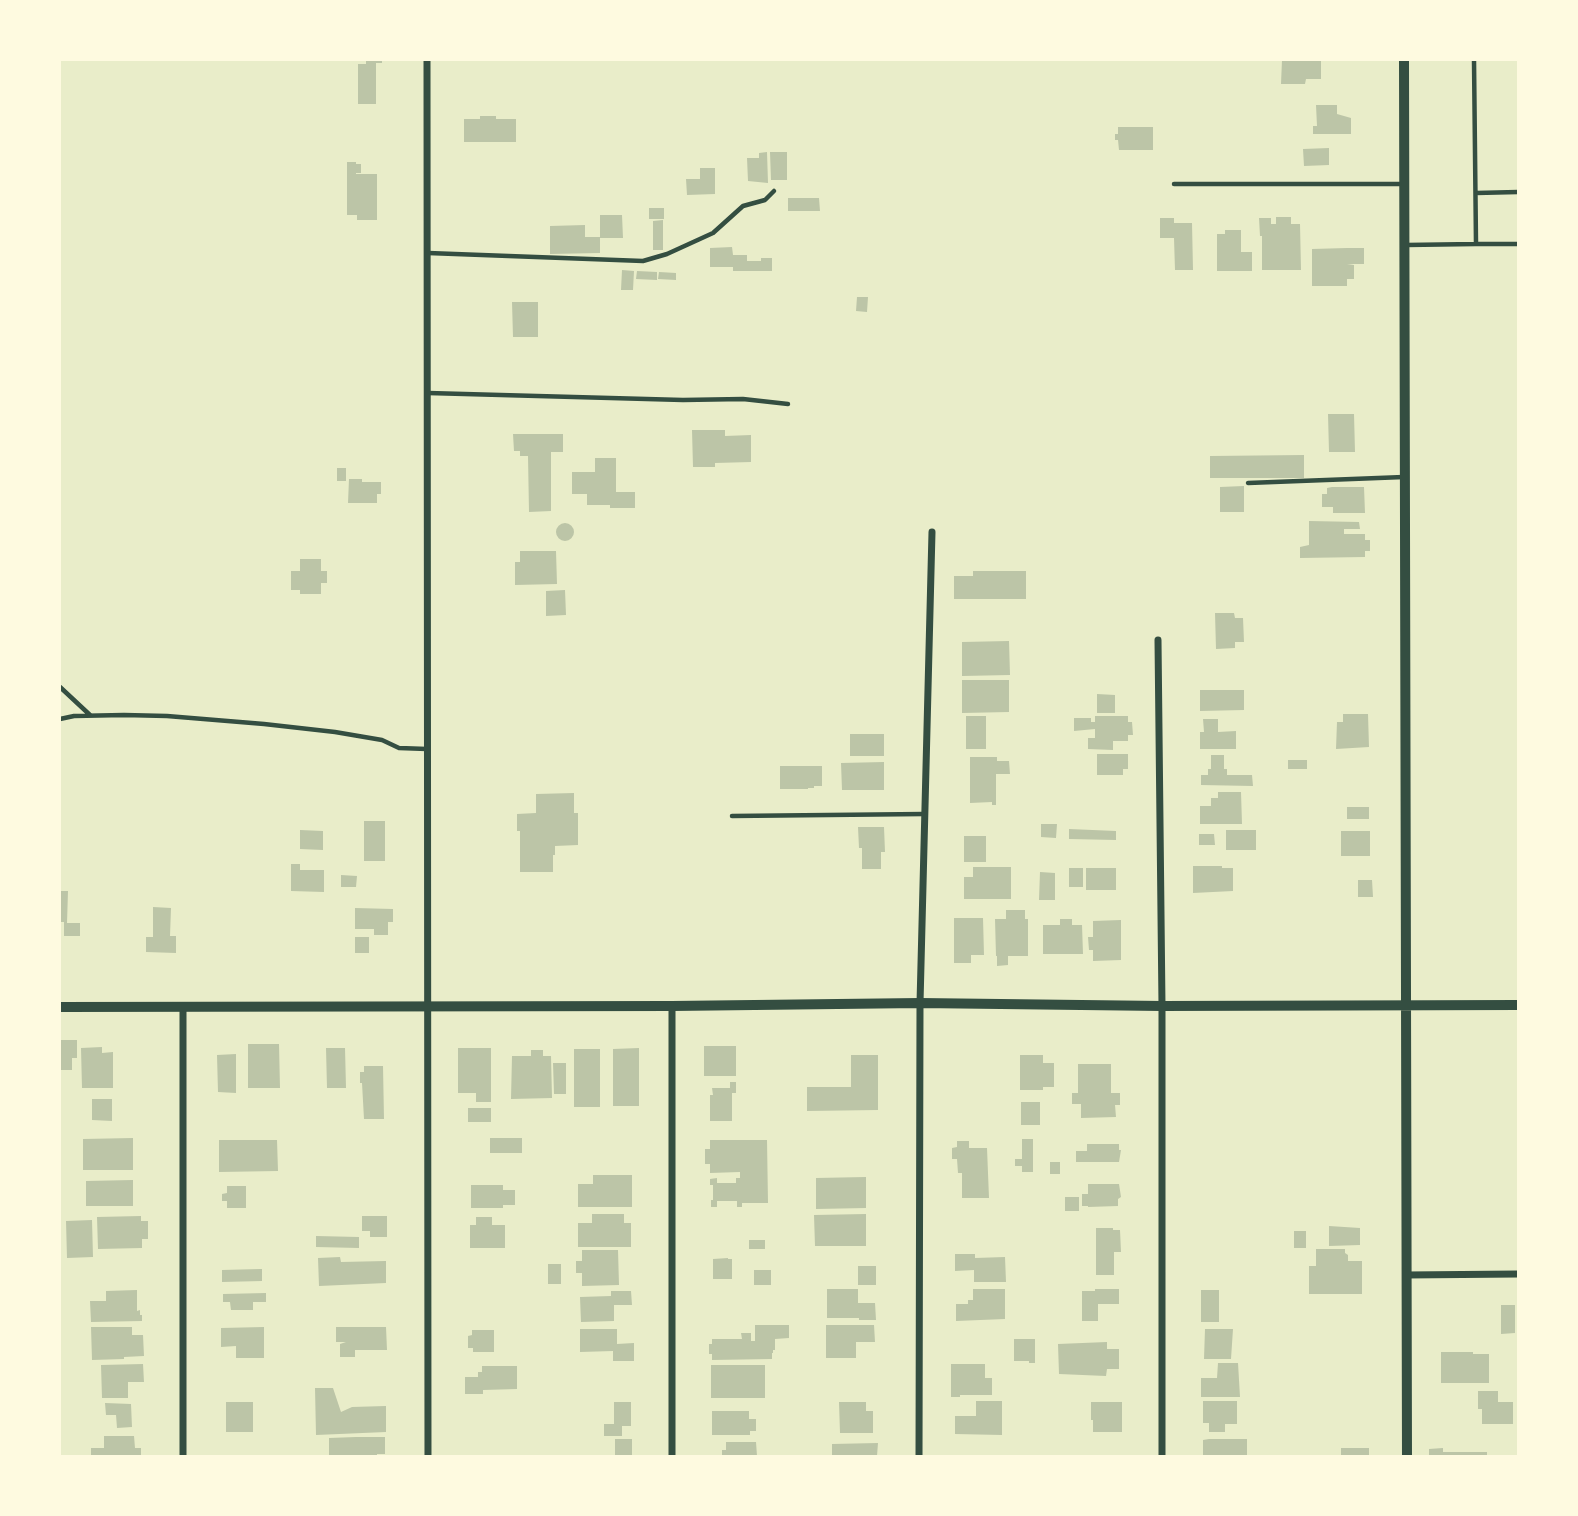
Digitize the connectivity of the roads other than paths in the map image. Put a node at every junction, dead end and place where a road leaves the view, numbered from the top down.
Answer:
1 (427, 60) edge
2 (1404, 60) edge
3 (1474, 60) edge
4 (1174, 184) dead end
5 (1405, 184) junction
6 (774, 191) dead end
7 (1518, 192) edge
8 (1476, 193) junction
9 (1476, 244) junction
10 (1518, 244) edge
11 (1405, 245) junction
12 (427, 253) junction
13 (427, 393) junction
14 (788, 404) dead end
15 (1405, 477) junction
16 (1248, 483) dead end
17 (932, 532) dead end
18 (1158, 640) dead end
19 (60, 687) edge
20 (91, 716) junction
21 (60, 719) edge
22 (427, 748) junction
23 (925, 814) junction
24 (732, 816) dead end
25 (920, 1003) junction
26 (1518, 1005) edge
27 (427, 1006) junction
28 (672, 1006) junction
29 (1162, 1006) junction
30 (1406, 1006) junction
31 (60, 1007) edge
32 (183, 1007) junction
33 (1518, 1274) edge
34 (1406, 1275) junction
35 (183, 1457) edge
36 (428, 1457) edge
37 (672, 1457) edge
38 (919, 1457) edge
39 (1162, 1457) edge
40 (1407, 1457) edge

1 - 12 street
2 - 5 street
3 - 8 lane
4 - 5 lane
5 - 11 street
6 - 12 lane
7 - 8 lane
8 - 9 lane
9 - 10 lane
9 - 11 lane
11 - 15 street
12 - 13 street
13 - 14 lane
13 - 22 street
15 - 16 lane
15 - 30 street
17 - 23 street
18 - 29 street
19 - 20 lane
20 - 21 lane
20 - 22 lane
22 - 27 street
23 - 24 lane
23 - 25 street
25 - 28 street
25 - 29 street
25 - 38 street
26 - 30 street
27 - 28 street
27 - 32 street
27 - 36 street
28 - 37 street
29 - 30 street
29 - 39 street
30 - 34 street
31 - 32 street
32 - 35 street
33 - 34 street
34 - 40 street

